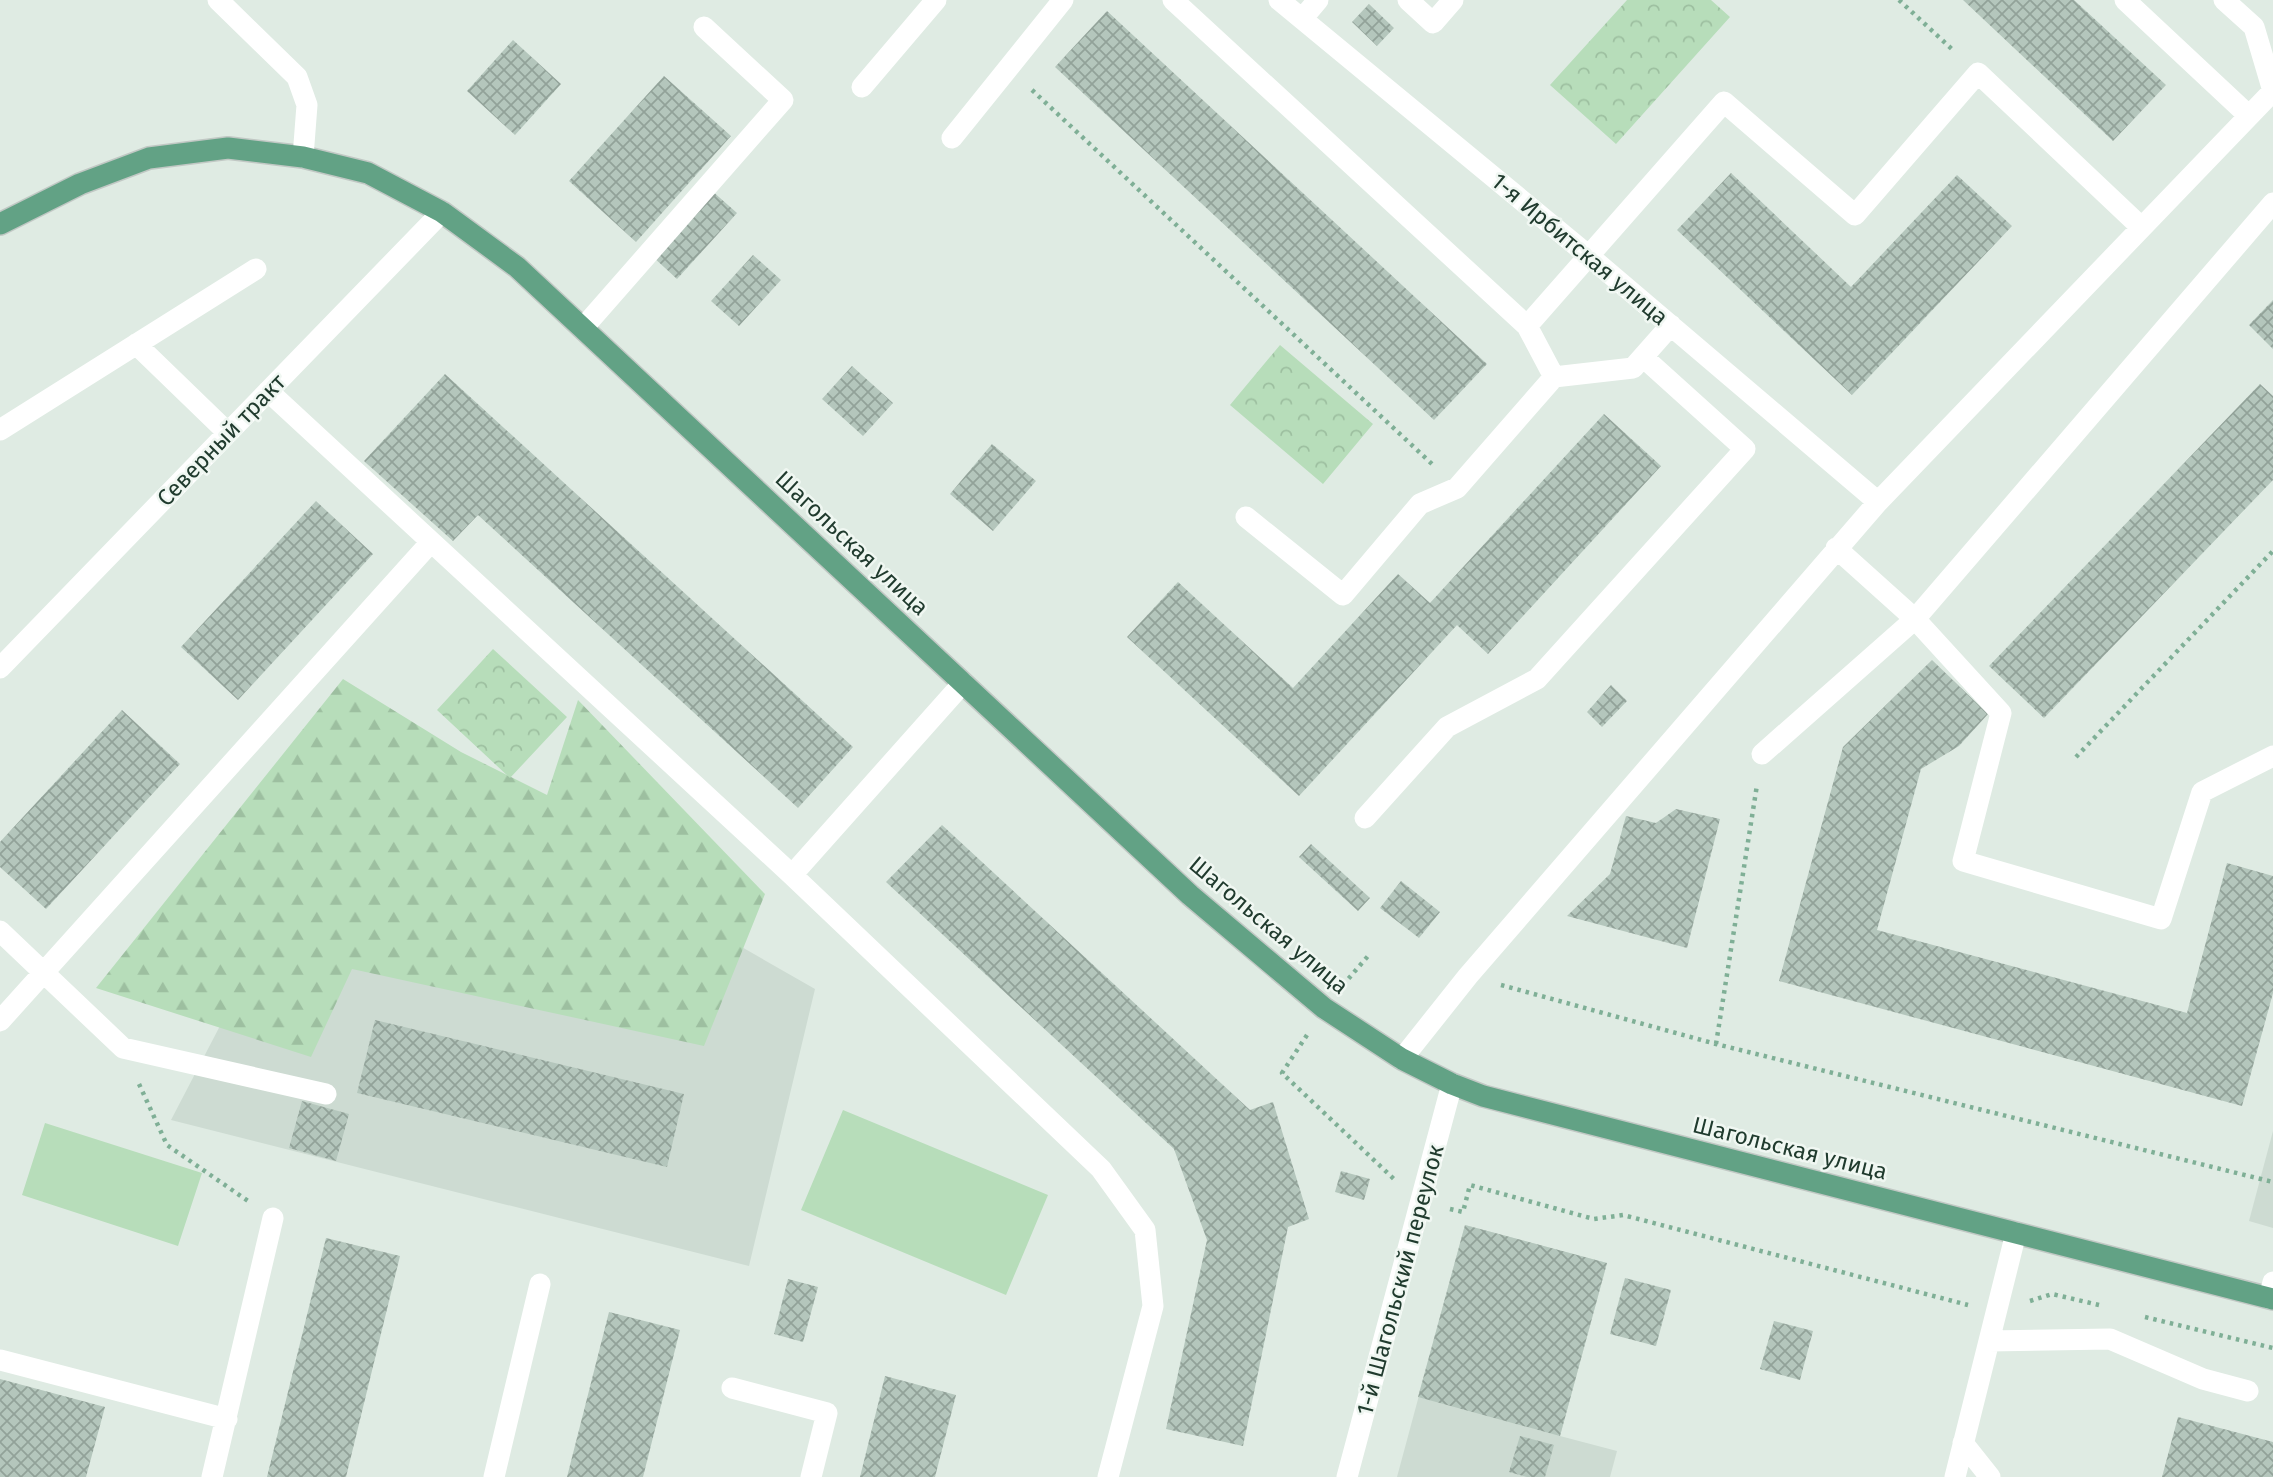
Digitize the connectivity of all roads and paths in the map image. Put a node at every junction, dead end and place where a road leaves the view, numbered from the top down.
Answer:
1 (218, 0) edge
2 (936, 0) edge
3 (1063, 0) edge
4 (1173, 0) edge
5 (1279, 0) edge
6 (1318, 0) edge
7 (1408, 0) edge
8 (1453, 0) edge
9 (1899, 0) edge
10 (2125, 0) edge
11 (2224, 0) edge
12 (1302, 19) junction
13 (704, 27) dead end
14 (1009, 67) junction
15 (1978, 74) junction
16 (862, 87) dead end
17 (2273, 91) edge
18 (2248, 115) junction
19 (953, 138) dead end
20 (303, 157) junction
21 (2273, 203) edge
22 (442, 212) junction
23 (0, 224) edge
24 (2141, 227) junction
25 (1589, 256) junction
26 (256, 269) dead end
27 (1671, 325) junction
28 (1527, 326) junction
29 (583, 328) junction
30 (136, 344) junction
31 (1643, 357) junction
32 (1554, 377) junction
33 (268, 391) junction
34 (0, 430) edge
35 (228, 433) junction
36 (1457, 488) junction
37 (1878, 502) junction
38 (1246, 517) dead end
39 (431, 542) junction
40 (1836, 548) junction
41 (2273, 551) edge
42 (1914, 620) junction
43 (0, 668) edge
44 (963, 683) junction
45 (1762, 754) joint
46 (2273, 756) edge
47 (2076, 757) dead end
48 (1365, 818) dead end
49 (792, 875) junction
50 (0, 932) edge
51 (1368, 956) dead end
52 (43, 972) junction
53 (1468, 976) junction
54 (1324, 1008) junction
55 (0, 1021) edge
56 (1716, 1044) junction
57 (123, 1048) junction
58 (1402, 1059) junction
59 (1452, 1084) junction
60 (326, 1094) dead end
61 (2273, 1182) edge
62 (1420, 1204) junction
63 (273, 1218) joint
64 (2016, 1233) junction
65 (540, 1284) dead end
66 (2272, 1293) edge
67 (2104, 1307) dead end
68 (1996, 1312) junction
69 (2143, 1316) dead end
70 (1989, 1342) junction
71 (2273, 1348) edge
72 (0, 1360) edge
73 (732, 1388) dead end
74 (2248, 1391) dead end
75 (226, 1419) junction
76 (1963, 1443) junction
77 (212, 1477) edge
78 (494, 1477) edge
79 (811, 1477) edge
80 (1108, 1477) edge
81 (1347, 1477) edge
82 (1955, 1477) edge
83 (1990, 1477) edge

1 - 20 street
2 - 16 street
3 - 14 street
4 - 28 street
5 - 12 street, 1-я Ирбитская улица
6 - 12 street
7 - 8 street
9 - 15 path
10 - 18 street
11 - 17 street
12 - 25 street, 1-я Ирбитская улица
13 - 29 street
14 - 19 street
14 - 36 path
15 - 24 street
15 - 25 street
17 - 18 street
18 - 24 street
20 - 22 main road, Шагольская улица
20 - 23 main road, Шагольская улица
21 - 42 street
22 - 29 main road, Шагольская улица
22 - 33 street, Северный тракт
24 - 37 street
25 - 27 street, 1-я Ирбитская улица
25 - 28 street
26 - 30 street
27 - 31 street
27 - 37 street, 1-я Ирбитская улица
28 - 32 street
29 - 44 main road, Шагольская улица
30 - 34 street
30 - 35 street
31 - 32 street
31 - 48 street
32 - 36 street
33 - 35 street, Северный тракт
33 - 39 street
35 - 43 street, Северный тракт
36 - 38 street
37 - 40 street
39 - 49 street
39 - 52 street
40 - 42 street
40 - 53 street
41 - 47 path
42 - 45 street
42 - 46 street
44 - 49 street
44 - 54 main road, Шагольская улица
45 - 56 path
49 - 80 street
50 - 52 street
51 - 54 path
52 - 55 street
52 - 57 street
53 - 56 path
53 - 58 street
54 - 58 main road, Шагольская улица
54 - 62 path
56 - 61 path
57 - 60 street
57 - 63 path
58 - 59 main road, Шагольская улица
59 - 62 street, 1-й Шагольский переулок
59 - 64 main road, Шагольская улица
62 - 68 path
62 - 81 street, 1-й Шагольский переулок
63 - 75 street
64 - 66 main road, Шагольская улица
64 - 68 street
65 - 78 street
67 - 68 path
68 - 70 street
69 - 71 path
70 - 74 street
70 - 76 street
72 - 75 street
73 - 79 street
75 - 77 street
76 - 82 street
76 - 83 street

